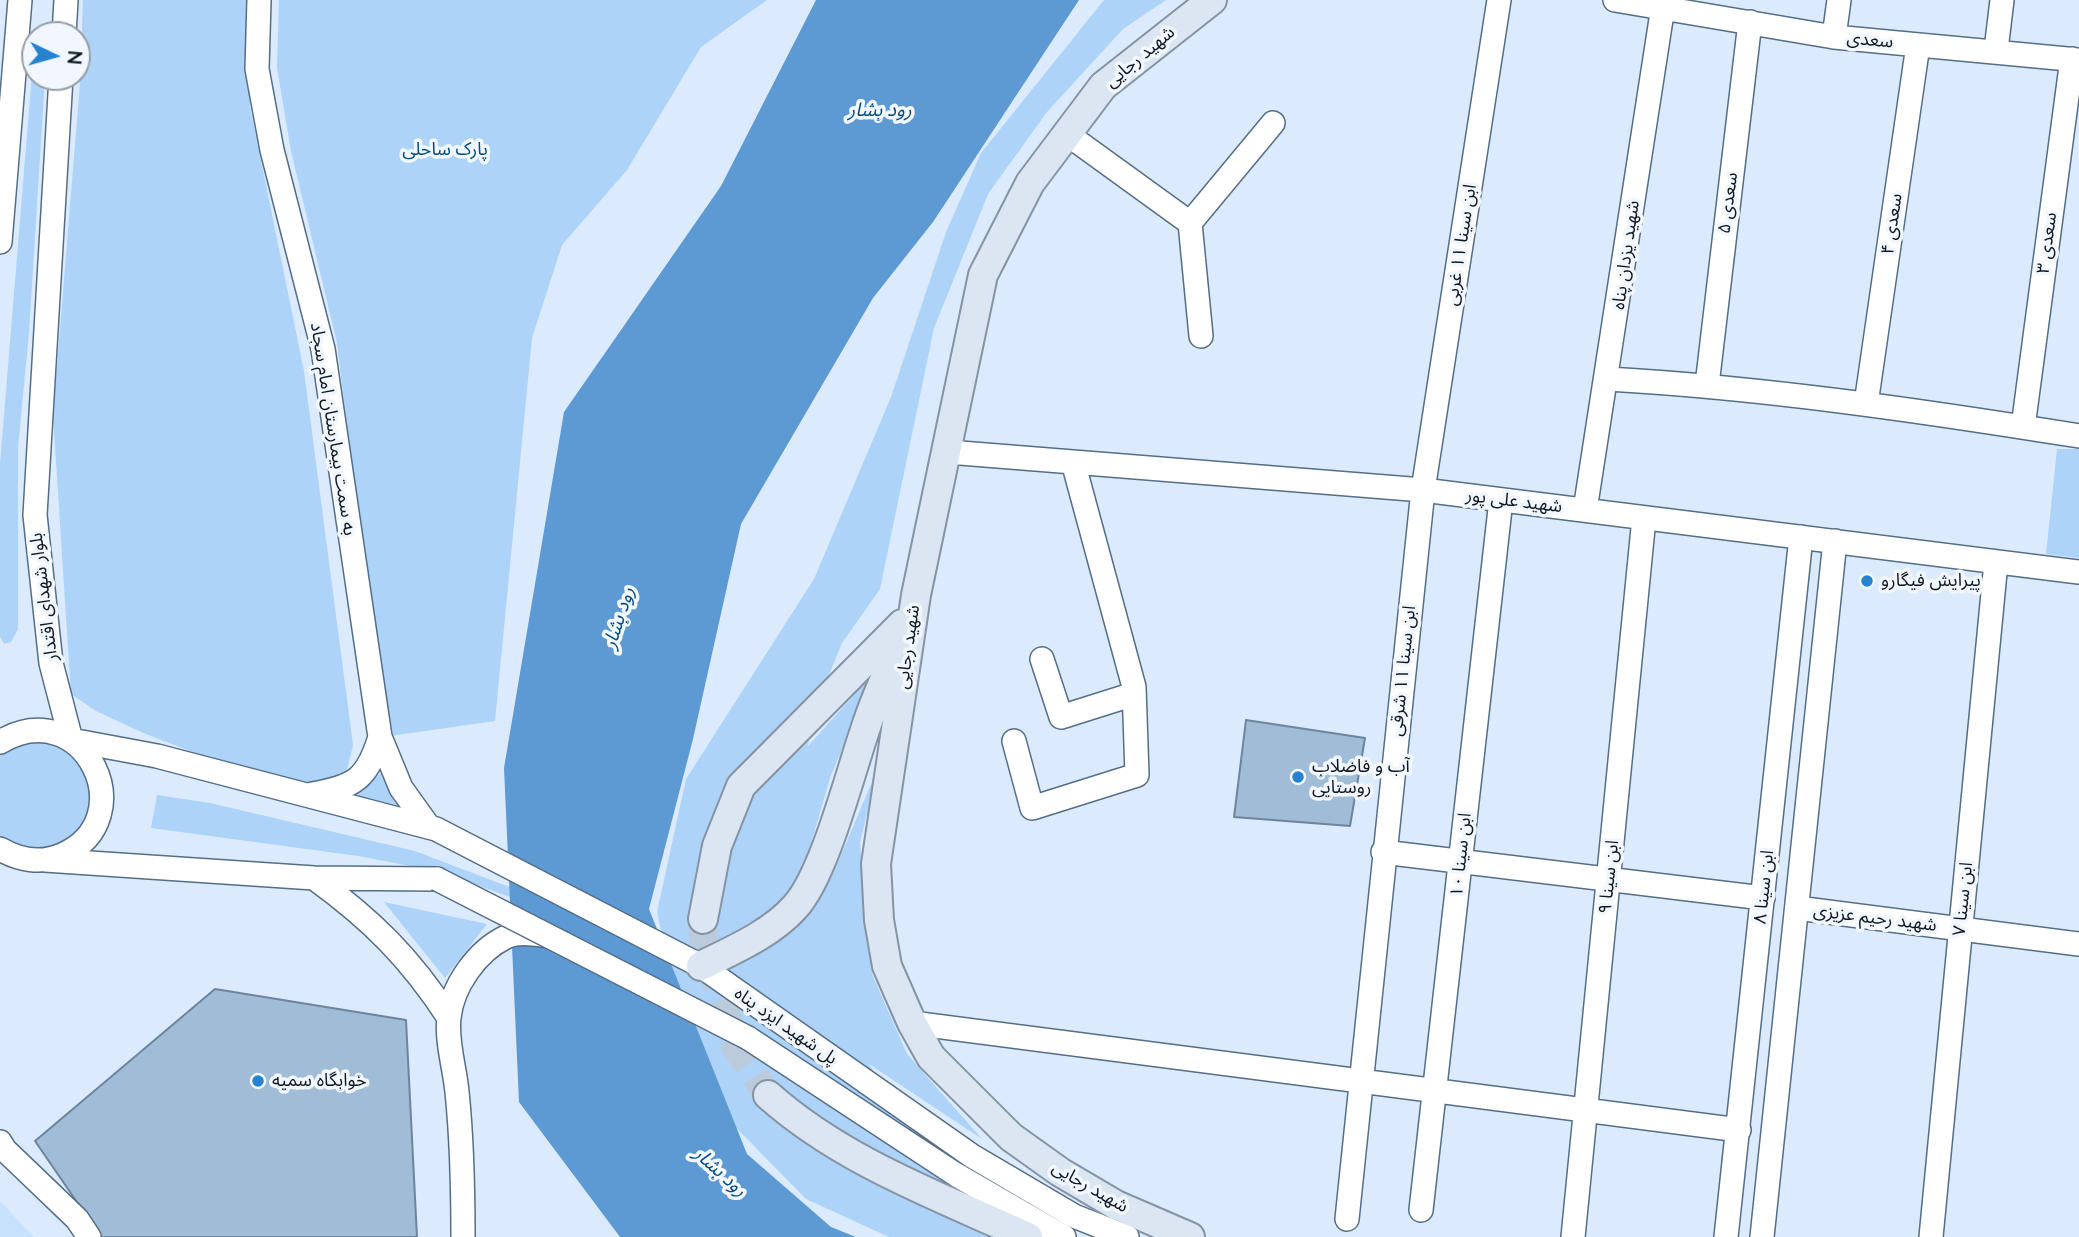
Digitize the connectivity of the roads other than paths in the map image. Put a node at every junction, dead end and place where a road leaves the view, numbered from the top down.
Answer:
1 (20, 0) edge
2 (66, 0) edge
3 (259, 0) edge
4 (1212, 0) edge
5 (1499, 0) edge
6 (1615, 0) edge
7 (1839, 0) edge
8 (2002, 0) edge
9 (1664, 4) edge
10 (65, 21) edge
11 (1750, 22) junction
12 (1834, 37) junction
13 (1918, 45) junction
14 (1996, 50) junction
15 (2075, 60) edge
16 (60, 91) edge
17 (1273, 123) dead end
18 (1067, 134) junction
19 (1190, 222) junction
20 (0, 242) edge
21 (1201, 336) dead end
22 (1608, 379) junction
23 (1707, 385) junction
24 (1866, 404) junction
25 (2023, 427) junction
26 (2079, 436) edge
27 (948, 452) junction
28 (1073, 462) junction
29 (1423, 490) junction
30 (1502, 500) junction
31 (1585, 510) junction
32 (1644, 518) junction
33 (1801, 537) junction
34 (1835, 541) junction
35 (1996, 562) junction
36 (2079, 572) edge
37 (913, 612) junction
38 (1042, 659) dead end
39 (1134, 694) junction
40 (380, 737) junction
41 (71, 740) junction
42 (1014, 741) dead end
43 (0, 742) edge
44 (310, 795) junction
45 (433, 828) junction
46 (0, 849) edge
47 (1383, 852) junction
48 (45, 860) junction
49 (1461, 862) junction
50 (314, 878) junction
51 (1608, 879) junction
52 (1763, 898) junction
53 (1797, 908) junction
54 (703, 919) tunnel mouth
55 (1960, 929) junction
56 (548, 936) junction
57 (2079, 944) edge
58 (695, 963) junction
59 (449, 1018) junction
60 (912, 1023) junction
61 (1360, 1081) junction
62 (1434, 1090) junction
63 (768, 1095) tunnel mouth
64 (1586, 1110) junction
65 (1739, 1130) junction
66 (0, 1142) edge
67 (1421, 1210) dead end
68 (1347, 1219) dead end
69 (89, 1237) edge
70 (463, 1237) edge
71 (1028, 1237) edge
72 (1064, 1237) edge
73 (1126, 1237) edge
74 (1190, 1237) edge
75 (1573, 1237) edge
76 (1726, 1237) edge
77 (1762, 1237) edge
78 (1931, 1237) edge

1 - 20 street
2 - 10 street
3 - 40 street, به سمت بیمارستان امام سجاد
4 - 18 main road, شهید رجایی
5 - 29 street, ابن سینا ۱۱ غربی
6 - 9 street, سعدی
7 - 12 street
8 - 14 street
9 - 11 street, سعدی
9 - 22 street, شهید یزدان پناه
11 - 12 street, سعدی
11 - 23 street, سعدی ۵
12 - 13 street, سعدی
13 - 14 street, سعدی
13 - 24 street, سعدی ۴
14 - 15 street, سعدی
15 - 25 street, سعدی ۳
16 - 41 street, بلوار شهدای اقتدار
17 - 19 street
18 - 19 street
18 - 27 main road, شهید رجایی
19 - 21 street
22 - 23 street
22 - 31 street, شهید یزدان پناه
23 - 24 street
24 - 25 street
25 - 26 street
27 - 28 street, شهید علی پور
27 - 37 main road, شهید رجایی
28 - 29 street, شهید علی پور
28 - 39 street
29 - 30 street, شهید علی پور
29 - 47 street, ابن سینا ۱۱ شرقی
30 - 31 street, شهید علی پور
30 - 49 street, ابن سینا ۱۰
31 - 32 street, شهید علی پور
32 - 33 street, شهید علی پور
32 - 51 street, ابن سینا ۹
33 - 34 street, شهید علی پور
33 - 52 street, ابن سینا ۸
34 - 35 street, شهید علی پور
34 - 53 street, ابن سینا ۸
35 - 36 street, شهید علی پور
35 - 55 street, ابن سینا ۷
37 - 54 main road
37 - 58 main road
37 - 60 main road, شهید رجایی
38 - 39 street
39 - 42 street
40 - 44 street
40 - 45 street, به سمت بیمارستان امام سجاد
41 - 43 street
41 - 44 street
41 - 48 street
44 - 45 street
45 - 58 street, پل شهید ایزد پناه
46 - 48 street
47 - 49 street
47 - 61 street, ابن سینا ۱۱ شرقی
48 - 50 street
49 - 51 street
49 - 62 street, ابن سینا ۱۰
50 - 56 street, پل شهید ایزد پناه, bridge
50 - 59 street
51 - 52 street
51 - 64 street, ابن سینا ۹
52 - 65 street, ابن سینا ۸
53 - 55 street, شهید رحیم عزیزی
53 - 77 street, ابن سینا ۸
55 - 57 street, شهید رحیم عزیزی
55 - 78 street, ابن سینا ۷
56 - 59 street
56 - 72 street, پل شهید ایزد پناه, bridge
58 - 73 street, پل شهید ایزد پناه
59 - 70 street
60 - 61 street
60 - 74 main road, شهید رجایی
61 - 62 street
61 - 68 street, ابن سینا ۱۱ شرقی
62 - 64 street
62 - 67 street, ابن سینا ۱۰
63 - 71 main road
64 - 65 street
64 - 75 street, ابن سینا ۹
65 - 76 street, ابن سینا ۸
66 - 69 street

